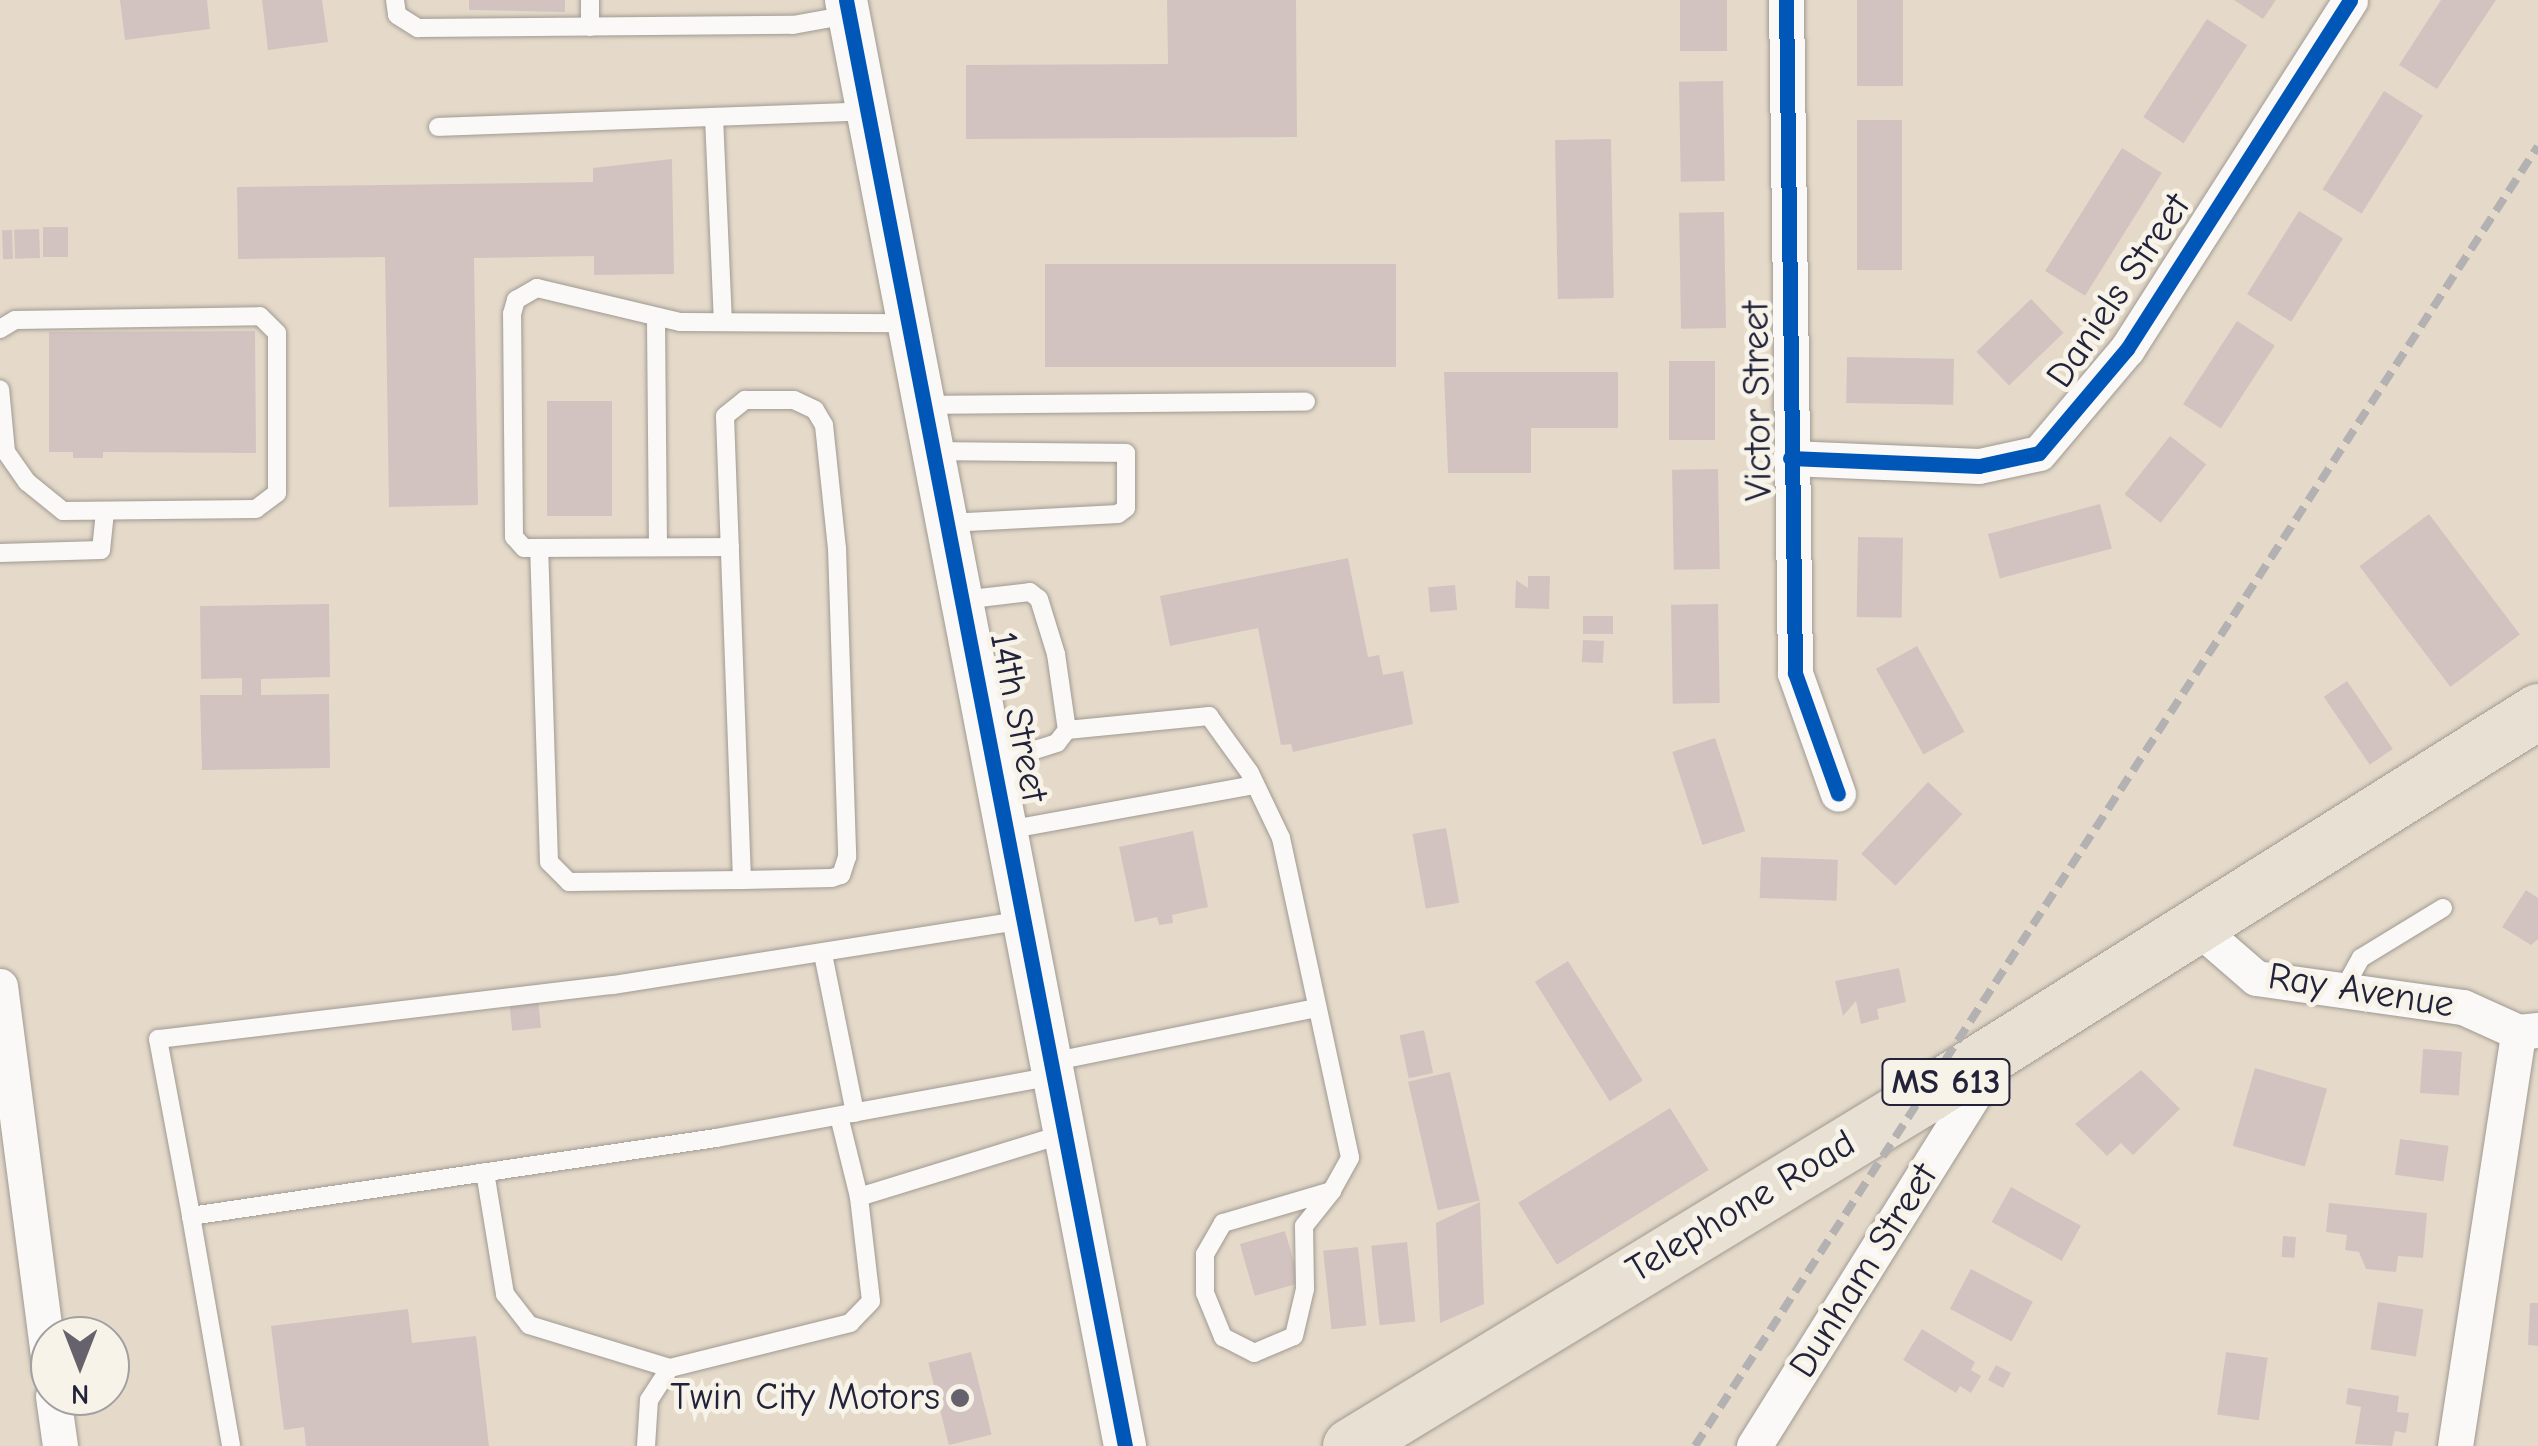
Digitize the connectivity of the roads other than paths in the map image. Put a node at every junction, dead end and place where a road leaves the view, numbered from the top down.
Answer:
1 (395, 0) edge
2 (590, 0) edge
3 (1786, 0) edge
4 (2350, 0) edge
5 (847, 8) edge
6 (590, 27) junction
7 (868, 111) junction
8 (714, 117) junction
9 (438, 127) dead end
10 (656, 319) junction
11 (722, 322) junction
12 (908, 322) junction
13 (0, 329) edge
14 (0, 389) edge
15 (1306, 402) dead end
16 (924, 405) junction
17 (933, 451) junction
18 (1790, 458) junction
19 (105, 512) junction
20 (948, 523) junction
21 (730, 547) junction
22 (539, 548) junction
23 (658, 548) junction
24 (0, 553) edge
25 (962, 600) junction
26 (2538, 711) edge
27 (1067, 730) junction
28 (994, 763) junction
29 (1255, 785) junction
30 (1838, 794) dead end
31 (1007, 830) junction
32 (742, 880) junction
33 (2443, 908) dead end
34 (1024, 920) junction
35 (2196, 926) junction
36 (823, 954) junction
37 (0, 986) edge
38 (2342, 992) junction
39 (1317, 1008) junction
40 (2528, 1031) edge
41 (2004, 1044) junction
42 (1053, 1069) junction
43 (847, 1114) junction
44 (1065, 1134) junction
45 (485, 1172) junction
46 (1332, 1192) junction
47 (859, 1197) junction
48 (192, 1216) junction
49 (43, 1316) edge
50 (670, 1368) junction
51 (56, 1416) edge
52 (60, 1446) edge
53 (232, 1446) edge
54 (646, 1446) edge
55 (1124, 1446) edge
56 (1350, 1446) edge
57 (1754, 1446) edge
58 (2455, 1446) edge

1 - 6 lane
2 - 6 lane
3 - 18 street, Victor Street
4 - 18 street, Daniels Street
5 - 6 lane
5 - 7 street, 14th Street
7 - 8 lane
7 - 12 street, 14th Street
8 - 9 lane
8 - 11 lane
10 - 11 lane
10 - 22 lane
10 - 23 lane
11 - 12 lane
12 - 16 street, 14th Street
13 - 19 lane
14 - 19 lane
15 - 16 lane
16 - 17 street, 14th Street
17 - 20 street, 14th Street
17 - 20 lane
18 - 30 street, Victor Street
19 - 24 lane
20 - 25 street, 14th Street
21 - 23 lane
21 - 32 lane
21 - 32 lane
22 - 23 lane
22 - 32 lane
25 - 27 lane
25 - 28 street, 14th Street
26 - 35 main road, Telephone Road / MS 613
27 - 28 lane
27 - 29 lane
28 - 31 street, 14th Street
29 - 31 lane
29 - 39 lane
31 - 34 street, 14th Street
33 - 38 lane
34 - 36 lane
34 - 42 street, 14th Street
35 - 38 street, Ray Avenue
35 - 41 main road, Telephone Road / MS 613
36 - 43 lane
36 - 48 lane
37 - 49 street
38 - 40 street, Ray Avenue
39 - 42 lane
39 - 46 lane
40 - 58 street
41 - 56 main road, Telephone Road / MS 613
41 - 57 street, Dunham Street
42 - 43 lane
42 - 44 street, 14th Street
43 - 45 lane
43 - 47 lane
44 - 47 lane
44 - 55 street, 14th Street
45 - 48 lane
45 - 50 lane
46 - 46 lane
47 - 50 lane
48 - 53 lane
50 - 54 lane
51 - 52 street

